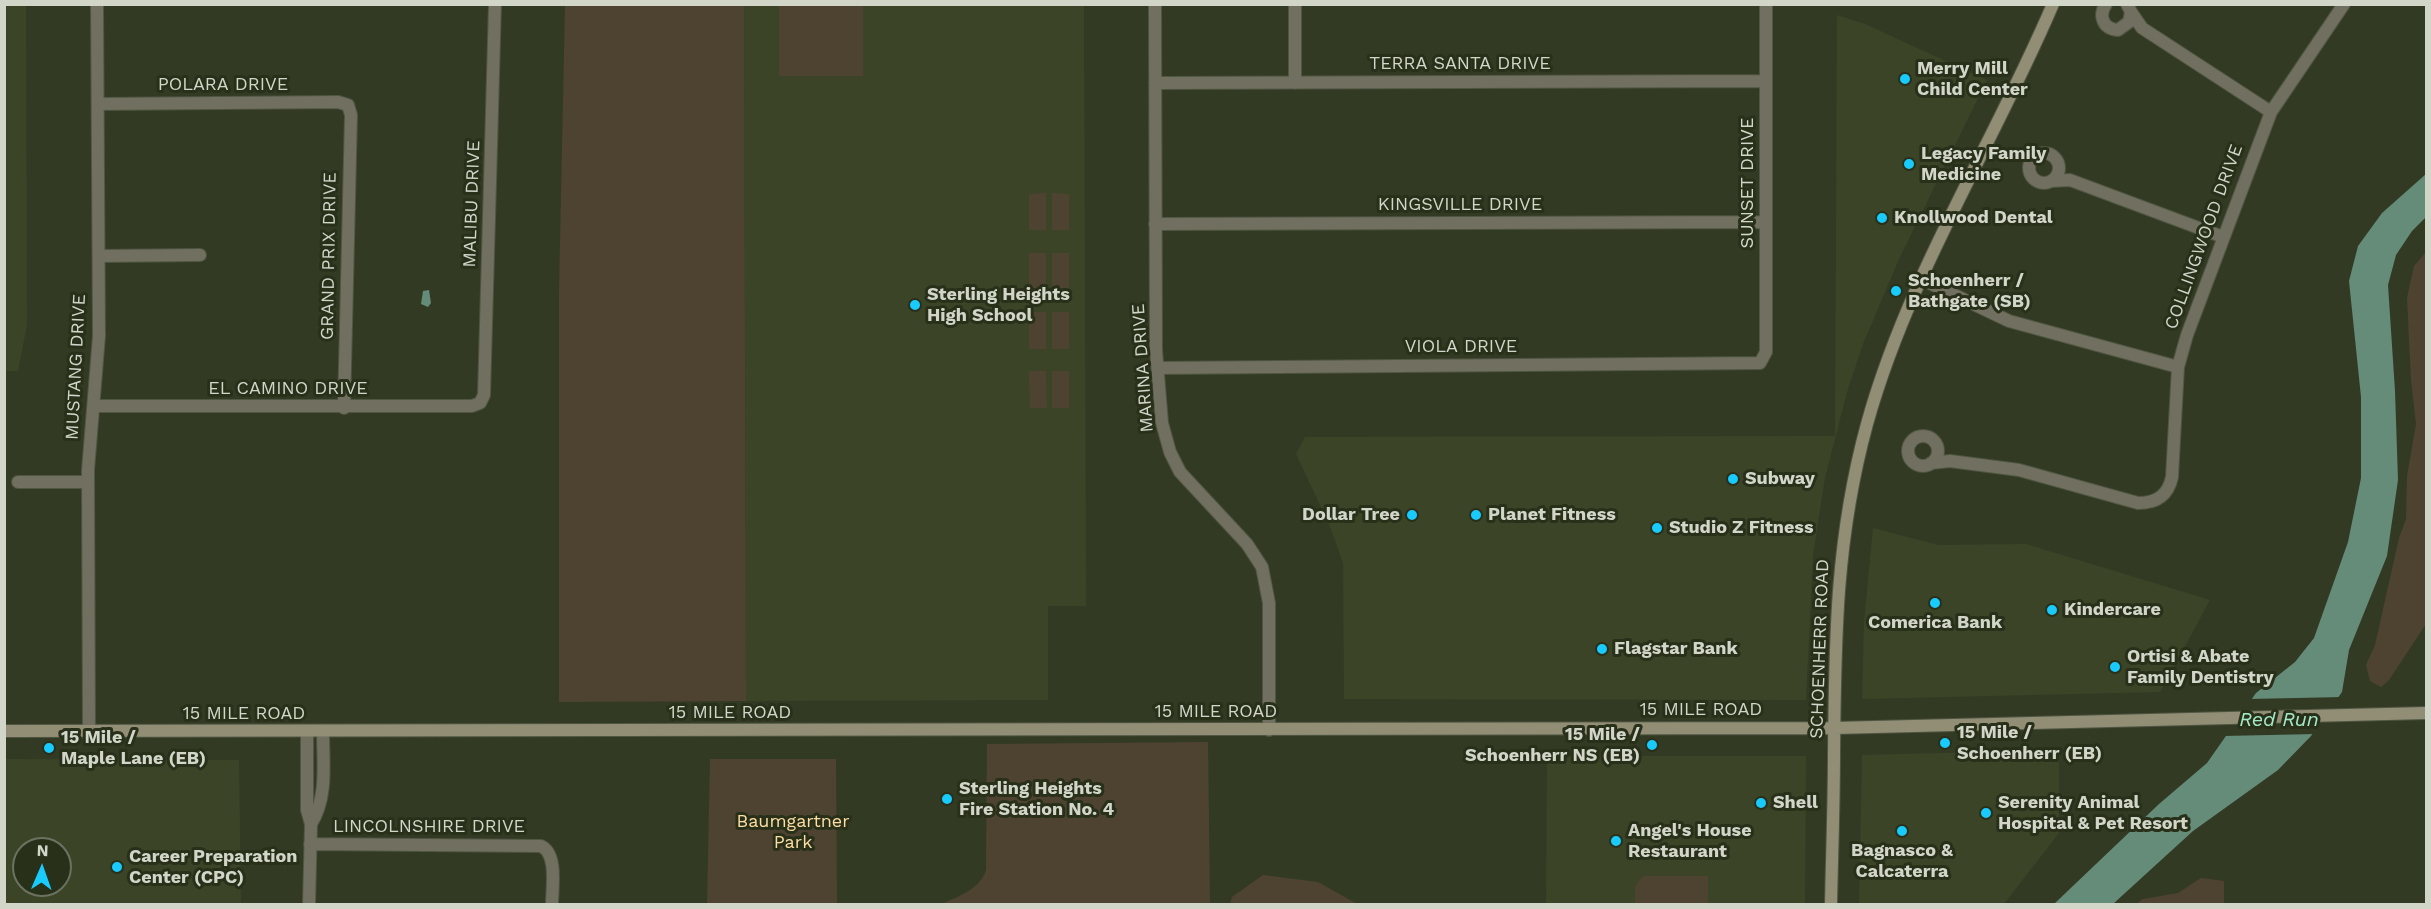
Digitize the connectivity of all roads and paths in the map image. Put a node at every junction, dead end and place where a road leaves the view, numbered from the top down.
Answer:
1 (97, 4) edge
2 (495, 4) edge
3 (1155, 4) edge
4 (1295, 4) edge
5 (1766, 4) edge
6 (2053, 4) edge
7 (2106, 4) edge
8 (2344, 4) edge
9 (2129, 8) edge
10 (2123, 28) junction
11 (2142, 28) junction
12 (1766, 81) junction
13 (1155, 83) junction
14 (1295, 83) junction
15 (98, 104) junction
16 (348, 105) joint
17 (2271, 112) junction
18 (2059, 165) junction
19 (2070, 180) junction
20 (2051, 181) junction
21 (1766, 222) junction
22 (1155, 224) junction
23 (2223, 237) junction
24 (200, 255) dead end
25 (99, 256) junction
26 (1921, 279) junction
27 (1763, 361) joint
28 (2178, 367) junction
29 (1158, 368) junction
30 (480, 403) joint
31 (94, 406) junction
32 (344, 408) junction
33 (1937, 447) junction
34 (1950, 461) junction
35 (1931, 463) junction
36 (18, 482) dead end
37 (88, 482) junction
38 (2427, 713) edge
39 (1834, 728) junction
40 (1269, 730) junction
41 (4, 731) edge
42 (89, 731) junction
43 (307, 732) junction
44 (322, 732) junction
45 (307, 782) junction
46 (322, 783) junction
47 (312, 824) junction
48 (310, 844) junction
49 (309, 904) edge
50 (552, 904) edge
51 (1831, 904) edge

1 - 15 street, MUSTANG DRIVE
2 - 30 street, MALIBU DRIVE
3 - 13 street, MARINA DRIVE
4 - 14 street
5 - 12 street, SUNSET DRIVE
6 - 26 main road, SCHOENHERR ROAD
7 - 10 street
8 - 17 street, COLLINGWOOD DRIVE
9 - 10 street
9 - 11 street
10 - 11 street
11 - 17 street
12 - 14 street, TERRA SANTA DRIVE
12 - 21 street, SUNSET DRIVE
13 - 14 street, TERRA SANTA DRIVE
13 - 22 street, MARINA DRIVE
15 - 16 street, POLARA DRIVE
15 - 25 street, MUSTANG DRIVE
16 - 32 street, GRAND PRIX DRIVE
17 - 23 street, COLLINGWOOD DRIVE
18 - 19 street
18 - 20 street
18 - 20 street
19 - 20 street
19 - 23 street
21 - 22 street, KINGSVILLE DRIVE
21 - 27 street, SUNSET DRIVE
22 - 29 street, MARINA DRIVE
23 - 28 street, COLLINGWOOD DRIVE
24 - 25 street
25 - 31 street, MUSTANG DRIVE
26 - 28 street
26 - 39 main road, SCHOENHERR ROAD
27 - 29 street, VIOLA DRIVE
28 - 34 street, COLLINGWOOD DRIVE
29 - 40 street, MARINA DRIVE
30 - 32 street, EL CAMINO DRIVE
31 - 32 street, EL CAMINO DRIVE
31 - 37 street, MUSTANG DRIVE
33 - 34 street
33 - 35 street
33 - 35 street
34 - 35 street
36 - 37 street
37 - 42 street, MUSTANG DRIVE
38 - 39 main road, 15 MILE ROAD
39 - 40 main road, 15 MILE ROAD
39 - 51 main road, SCHOENHERR ROAD
40 - 44 main road, 15 MILE ROAD
41 - 42 main road, 15 MILE ROAD
42 - 43 main road, 15 MILE ROAD
43 - 44 main road, 15 MILE ROAD
43 - 45 street
44 - 46 street
45 - 46 street
45 - 47 street
46 - 47 street
47 - 48 street
48 - 49 street
48 - 50 street, LINCOLNSHIRE DRIVE

